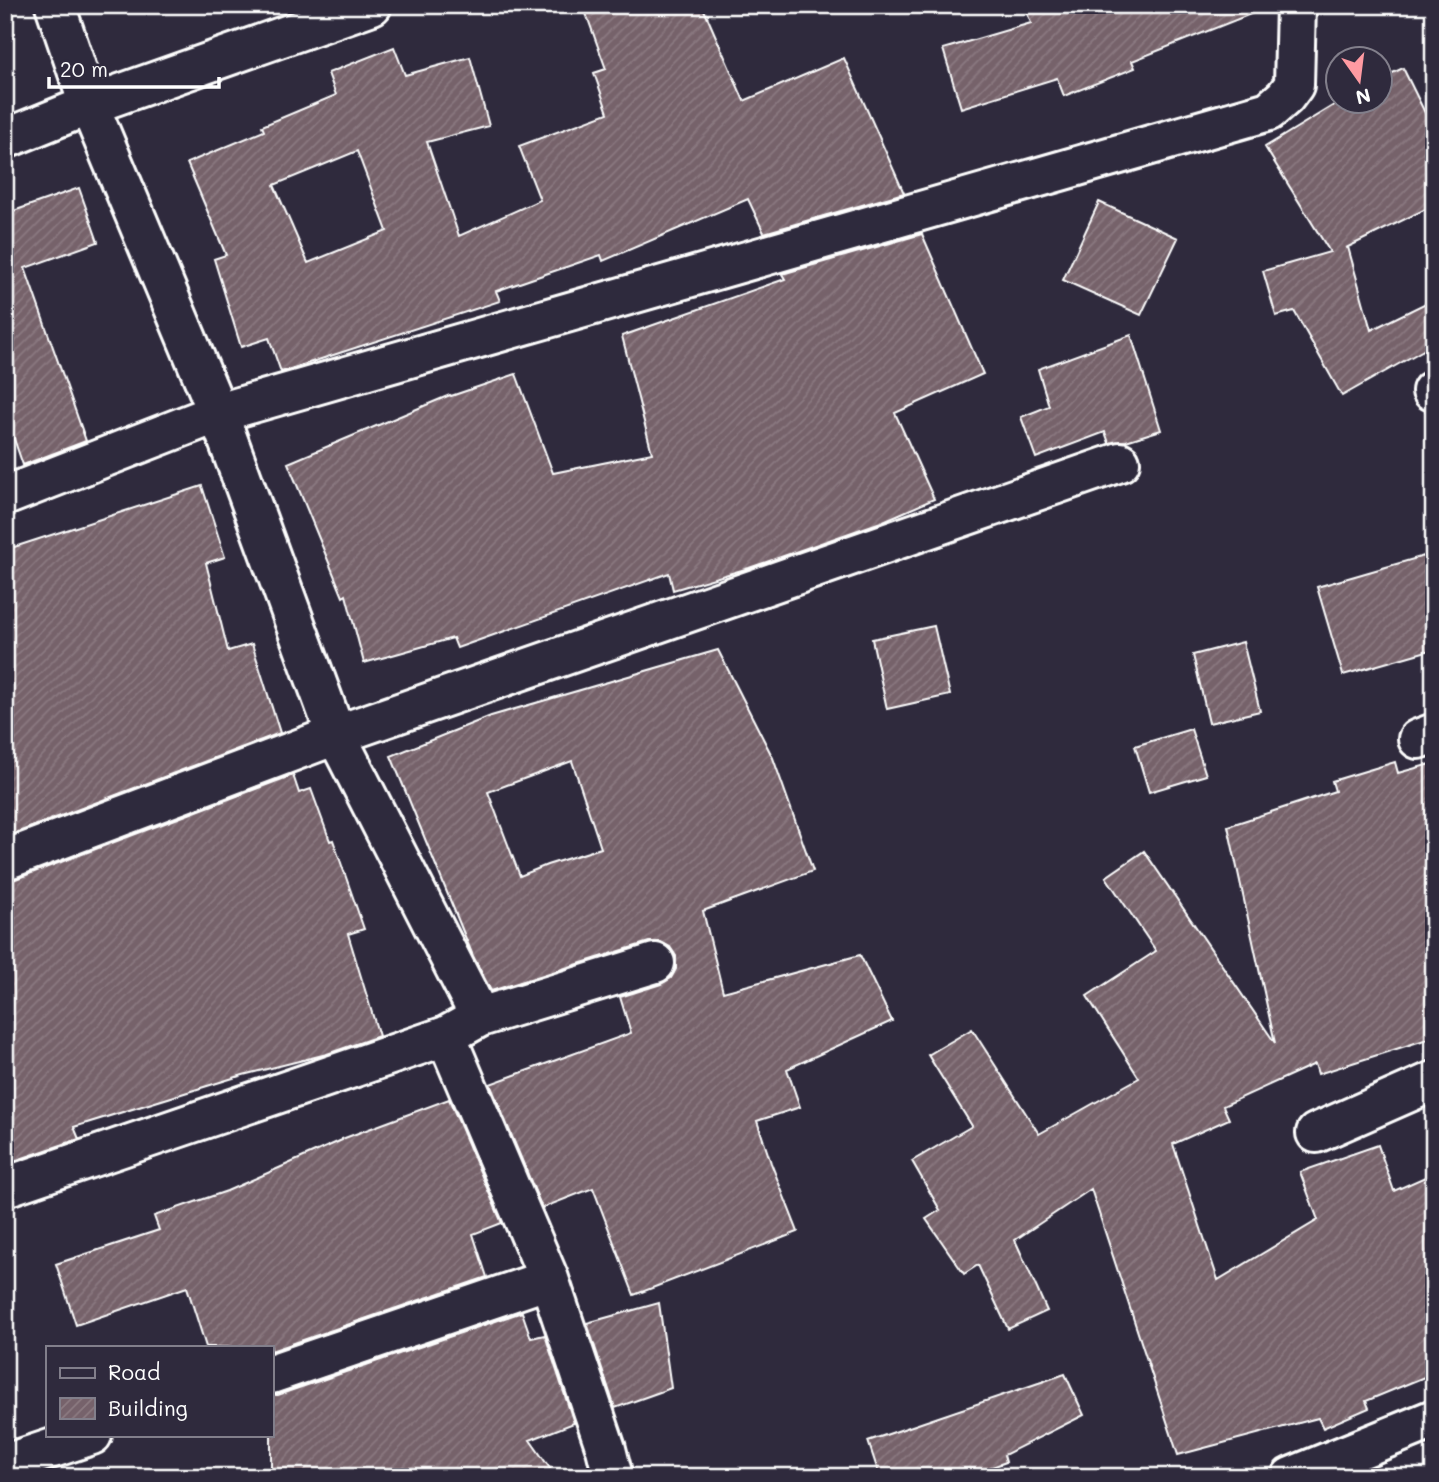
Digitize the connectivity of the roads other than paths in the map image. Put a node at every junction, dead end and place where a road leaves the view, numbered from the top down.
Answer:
1 (55, 5) edge
2 (373, 5) edge
3 (1296, 5) edge
4 (89, 105) junction
5 (5, 139) edge
6 (218, 413) junction
7 (1120, 462) dead end
8 (5, 496) edge
9 (337, 735) junction
10 (5, 860) edge
11 (655, 963) dead end
12 (480, 1017) junction
13 (446, 1036) junction
14 (1434, 1082) edge
15 (1316, 1133) dead end
16 (5, 1187) edge
17 (549, 1279) junction
18 (273, 1373) edge
19 (1434, 1419) edge
20 (89, 1436) edge
21 (5, 1464) edge
22 (613, 1477) edge
23 (1291, 1477) edge

1 - 4 street
2 - 4 street
3 - 6 street
4 - 5 street
4 - 6 street
6 - 8 street
6 - 9 street
7 - 9 street
9 - 10 street
9 - 12 street
11 - 12 street
12 - 13 street
13 - 16 street
13 - 17 street
14 - 15 street
17 - 18 street
17 - 22 street
19 - 23 street
20 - 21 street

